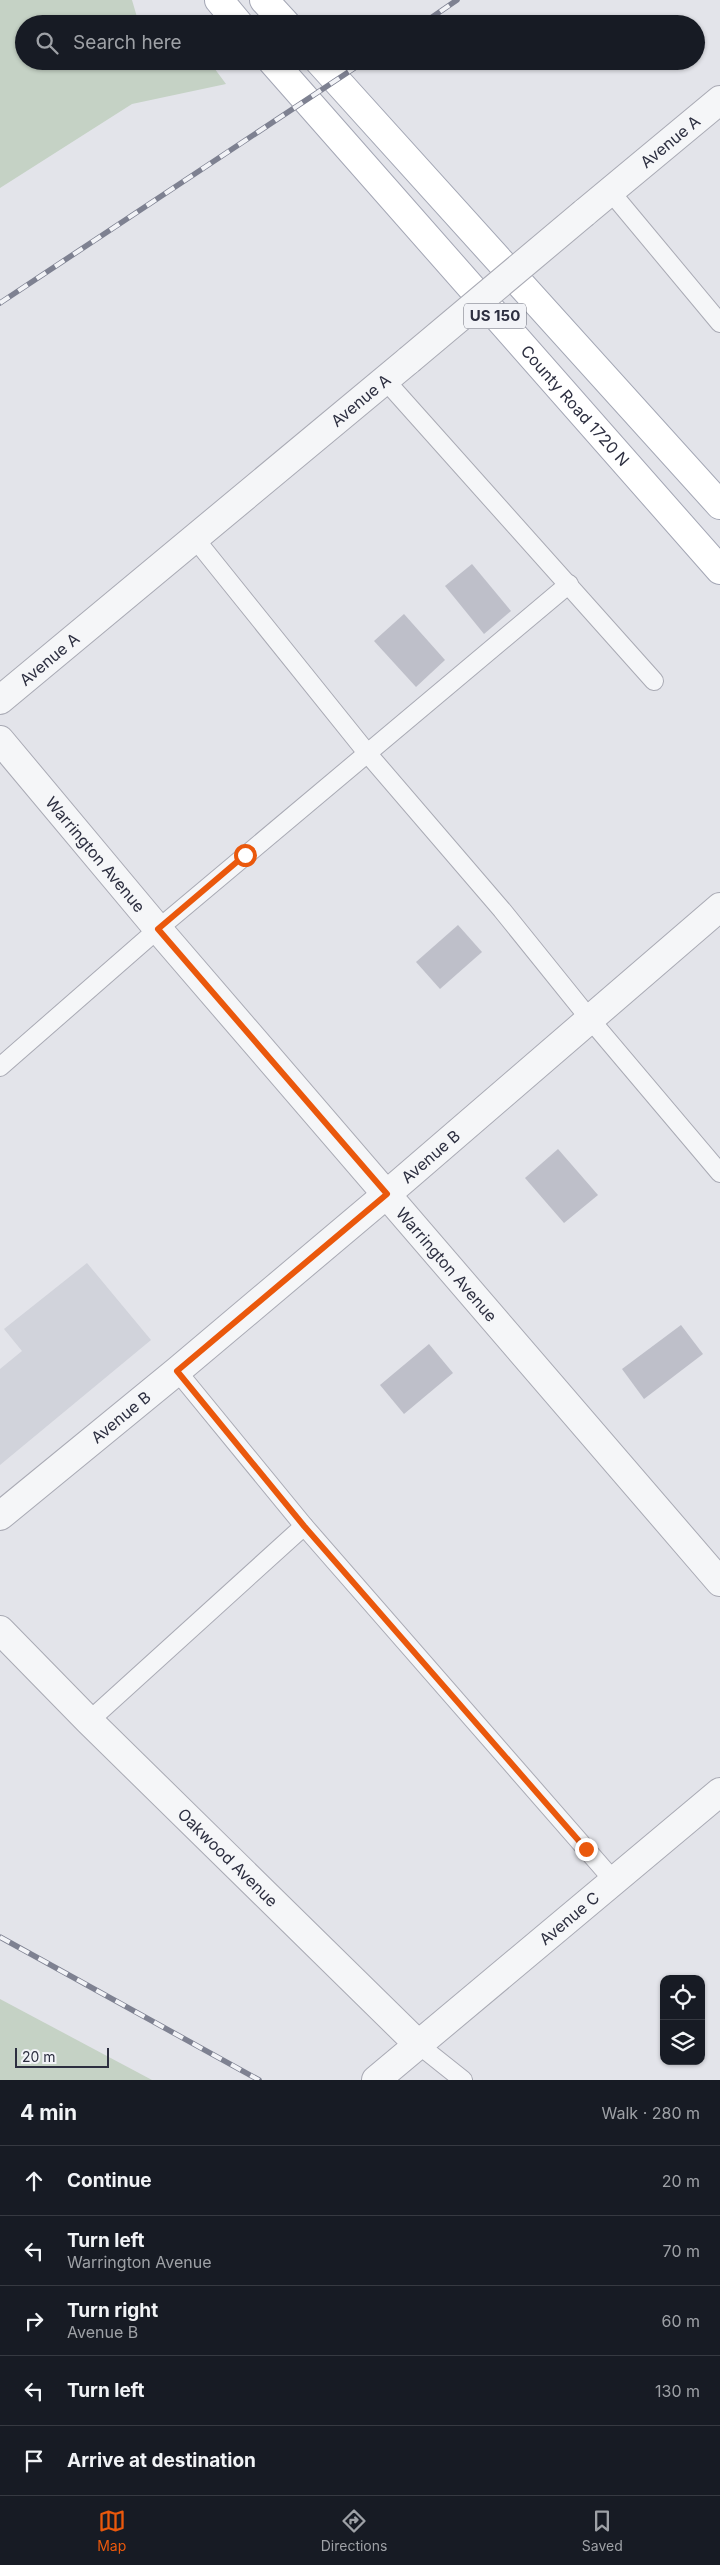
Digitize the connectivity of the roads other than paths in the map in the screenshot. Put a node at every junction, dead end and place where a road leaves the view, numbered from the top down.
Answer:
1 (218, 0) edge
2 (264, 0) edge
3 (231, 15) edge
4 (278, 15) edge
5 (280, 70) edge
6 (327, 70) edge
7 (720, 100) edge
8 (610, 191) junction
9 (720, 324) edge
10 (386, 381) junction
11 (720, 505) edge
12 (196, 540) junction
13 (720, 570) edge
14 (568, 584) junction
15 (654, 681) dead end
16 (0, 700) edge
17 (0, 740) edge
18 (368, 754) junction
19 (720, 907) edge
20 (158, 929) junction
21 (589, 1018) junction
22 (0, 1066) edge
23 (720, 1173) edge
24 (387, 1194) junction
25 (177, 1371) junction
26 (0, 1516) edge
27 (304, 1526) junction
28 (720, 1582) edge
29 (0, 1630) edge
30 (89, 1721) junction
31 (720, 1792) edge
32 (614, 1881) junction
33 (419, 2045) junction
34 (376, 2080) edge
35 (463, 2080) edge

1 - 3 main road
2 - 4 main road
5 - 13 main road, County Road 1720 N / US 150
6 - 11 main road, US 150
7 - 8 street, Avenue A
8 - 9 lane
8 - 10 street, Avenue A, bridge
10 - 12 street, Avenue A
10 - 14 lane
12 - 16 street, Avenue A
12 - 18 lane
14 - 15 lane
14 - 18 lane
17 - 20 street, Warrington Avenue
18 - 20 lane
18 - 21 lane
19 - 21 street, Avenue B
20 - 22 lane
20 - 24 street, Warrington Avenue
21 - 23 lane
21 - 24 street, Avenue B
24 - 25 street, Avenue B
24 - 28 street, Warrington Avenue
25 - 26 street, Avenue B
25 - 27 lane
27 - 30 lane
27 - 32 lane
29 - 30 street, Oakwood Avenue
30 - 33 street, Oakwood Avenue
31 - 32 street, Avenue C
32 - 33 street, Avenue C
33 - 34 street
33 - 35 lane

